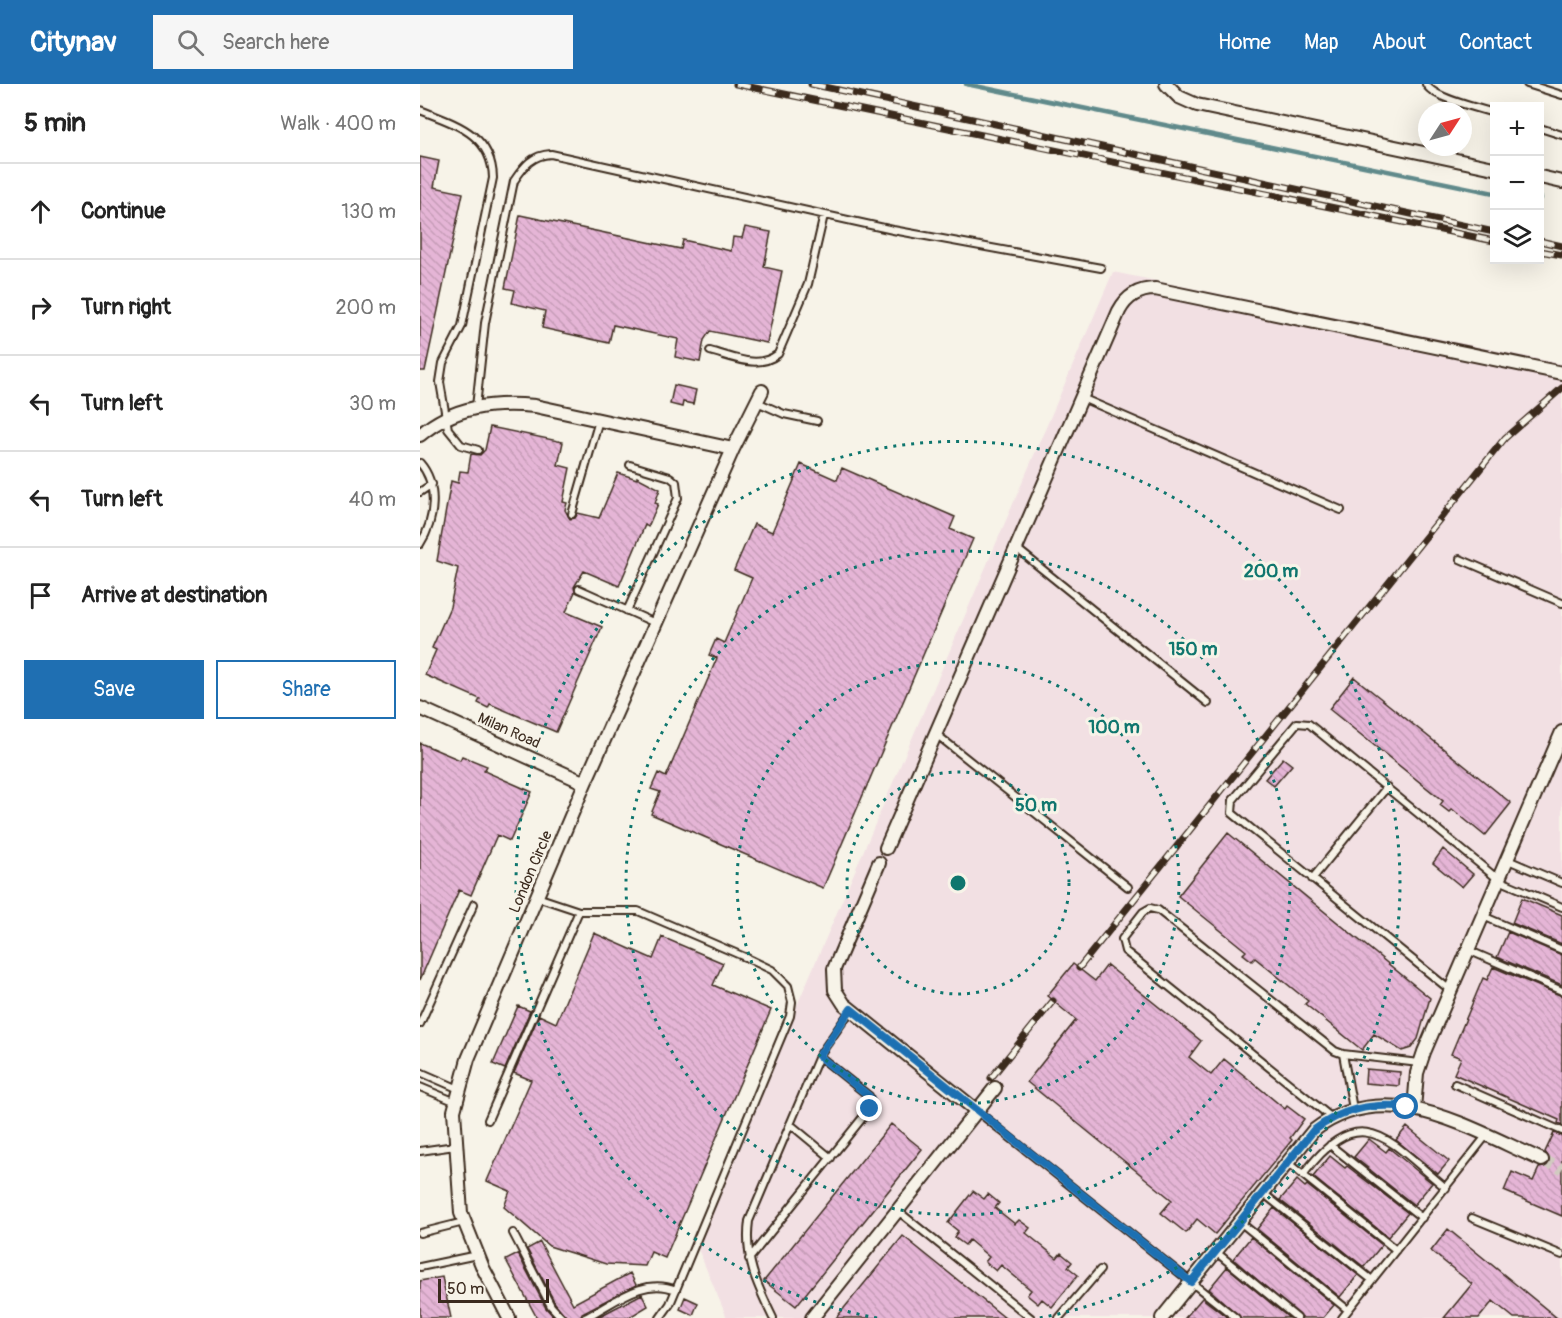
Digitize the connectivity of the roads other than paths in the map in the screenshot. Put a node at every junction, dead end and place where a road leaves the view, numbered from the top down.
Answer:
1 (1166, 84) edge
2 (1426, 84) edge
3 (1527, 84) edge
4 (1562, 95) edge
5 (420, 110) edge
6 (1490, 112) edge
7 (1544, 130) edge
8 (1562, 135) edge
9 (1490, 167) edge
10 (1544, 178) edge
11 (1562, 182) edge
12 (824, 215) junction
13 (1101, 268) dead end
14 (710, 351) dead end
15 (1562, 373) edge
16 (759, 396) joint
17 (1081, 398) junction
18 (476, 407) junction
19 (444, 418) junction
20 (600, 420) junction
21 (817, 421) dead end
22 (420, 435) edge
23 (733, 449) junction
24 (478, 450) dead end
25 (420, 463) edge
26 (630, 465) dead end
27 (432, 484) junction
28 (420, 492) edge
29 (1341, 510) dead end
30 (572, 514) dead end
31 (420, 544) edge
32 (1016, 548) junction
33 (1460, 559) dead end
34 (579, 589) dead end
35 (1562, 603) edge
36 (627, 610) junction
37 (656, 624) junction
38 (1208, 703) dead end
39 (420, 708) edge
40 (1562, 732) edge
41 (936, 734) junction
42 (585, 783) junction
43 (1387, 787) junction
44 (886, 848) dead end
45 (1508, 860) junction
46 (879, 863) dead end
47 (1312, 879) junction
48 (1499, 880) junction
49 (1562, 883) edge
50 (1128, 887) dead end
51 (537, 897) junction
52 (474, 904) dead end
53 (1562, 907) edge
54 (579, 911) junction
55 (1483, 916) junction
56 (1468, 950) junction
57 (1562, 950) edge
58 (1451, 990) junction
59 (1562, 991) edge
60 (851, 1009) junction
61 (420, 1024) edge
62 (1343, 1054) junction
63 (819, 1056) junction
64 (1419, 1064) junction
65 (420, 1072) edge
66 (1455, 1084) dead end
67 (420, 1087) edge
68 (996, 1088) dead end
69 (459, 1089) junction
70 (456, 1102) junction
71 (1353, 1109) junction
72 (1414, 1109) junction
73 (977, 1111) junction
74 (1332, 1118) junction
75 (488, 1120) dead end
76 (790, 1124) junction
77 (1562, 1131) edge
78 (1486, 1136) junction
79 (1330, 1145) junction
80 (454, 1146) junction
81 (420, 1151) edge
82 (831, 1158) junction
83 (1542, 1160) tunnel mouth
84 (1288, 1162) junction
85 (1303, 1175) junction
86 (1446, 1188) junction
87 (1263, 1193) junction
88 (898, 1211) junction
89 (1422, 1218) junction
90 (1472, 1218) dead end
91 (465, 1222) junction
92 (1240, 1222) junction
93 (420, 1233) edge
94 (513, 1233) dead end
95 (1396, 1250) junction
96 (1215, 1252) junction
97 (477, 1255) junction
98 (1562, 1255) edge
99 (749, 1259) junction
100 (420, 1267) edge
101 (1100, 1270) dead end
102 (1372, 1280) junction
103 (1191, 1282) junction
104 (676, 1290) junction
105 (1348, 1310) junction
106 (505, 1316) edge
107 (1169, 1316) edge
108 (562, 1318) edge
109 (585, 1318) edge
110 (660, 1318) edge
111 (773, 1318) edge
112 (812, 1318) edge
113 (1031, 1318) edge
114 (1059, 1318) edge
115 (1236, 1318) edge
116 (1297, 1318) edge
117 (1342, 1318) edge

1 - 9 street
2 - 6 lane
3 - 4 lane
5 - 19 lane
7 - 8 lane
10 - 11 street
12 - 13 lane
12 - 14 lane
12 - 18 lane
15 - 17 street
16 - 21 lane
16 - 23 street, London Circle
17 - 29 lane
17 - 32 street
18 - 19 street
18 - 20 street
19 - 22 street
19 - 24 lane
20 - 23 street
20 - 30 lane
23 - 37 street, London Circle
25 - 27 lane
26 - 36 lane
27 - 28 lane
27 - 31 lane
32 - 38 lane
32 - 41 street
33 - 35 lane
34 - 36 lane
36 - 37 lane
37 - 42 street, London Circle
39 - 42 street, Milan Road
40 - 45 street
41 - 44 street
41 - 50 lane
42 - 51 street, London Circle
43 - 47 lane
43 - 47 lane
43 - 48 lane
45 - 48 street
45 - 49 lane
46 - 60 street
47 - 58 lane
48 - 53 lane
48 - 55 street
51 - 54 lane
51 - 69 street, London Circle
52 - 61 lane
54 - 75 lane
54 - 104 lane
55 - 56 street
55 - 57 lane
56 - 58 street
56 - 59 lane
58 - 64 street
60 - 63 lane
60 - 73 street
62 - 64 lane
62 - 71 lane
62 - 74 lane
63 - 76 lane
63 - 82 lane
64 - 72 street
65 - 69 lane
66 - 77 lane
67 - 70 lane
68 - 73 street
69 - 70 street, London Circle
70 - 80 street, London Circle
71 - 72 street
71 - 74 street
72 - 78 street
73 - 88 street
73 - 103 lane
74 - 84 street
76 - 82 lane
76 - 99 lane
78 - 83 street
78 - 86 lane
79 - 85 lane
79 - 86 lane
79 - 89 lane
80 - 81 lane
80 - 91 street, London Circle
82 - 99 lane
84 - 85 lane
84 - 87 street
85 - 95 lane
86 - 89 lane
87 - 92 street
87 - 102 lane
88 - 112 street
88 - 113 lane
89 - 95 lane
90 - 98 lane
91 - 93 lane
91 - 97 street, London Circle
92 - 96 street
92 - 105 lane
94 - 108 lane
95 - 102 lane
96 - 103 street
96 - 116 lane
97 - 100 lane
97 - 106 street, London Circle
99 - 111 lane
101 - 114 lane
102 - 105 lane
103 - 107 street
103 - 115 lane
104 - 109 lane
104 - 110 lane
105 - 117 lane

